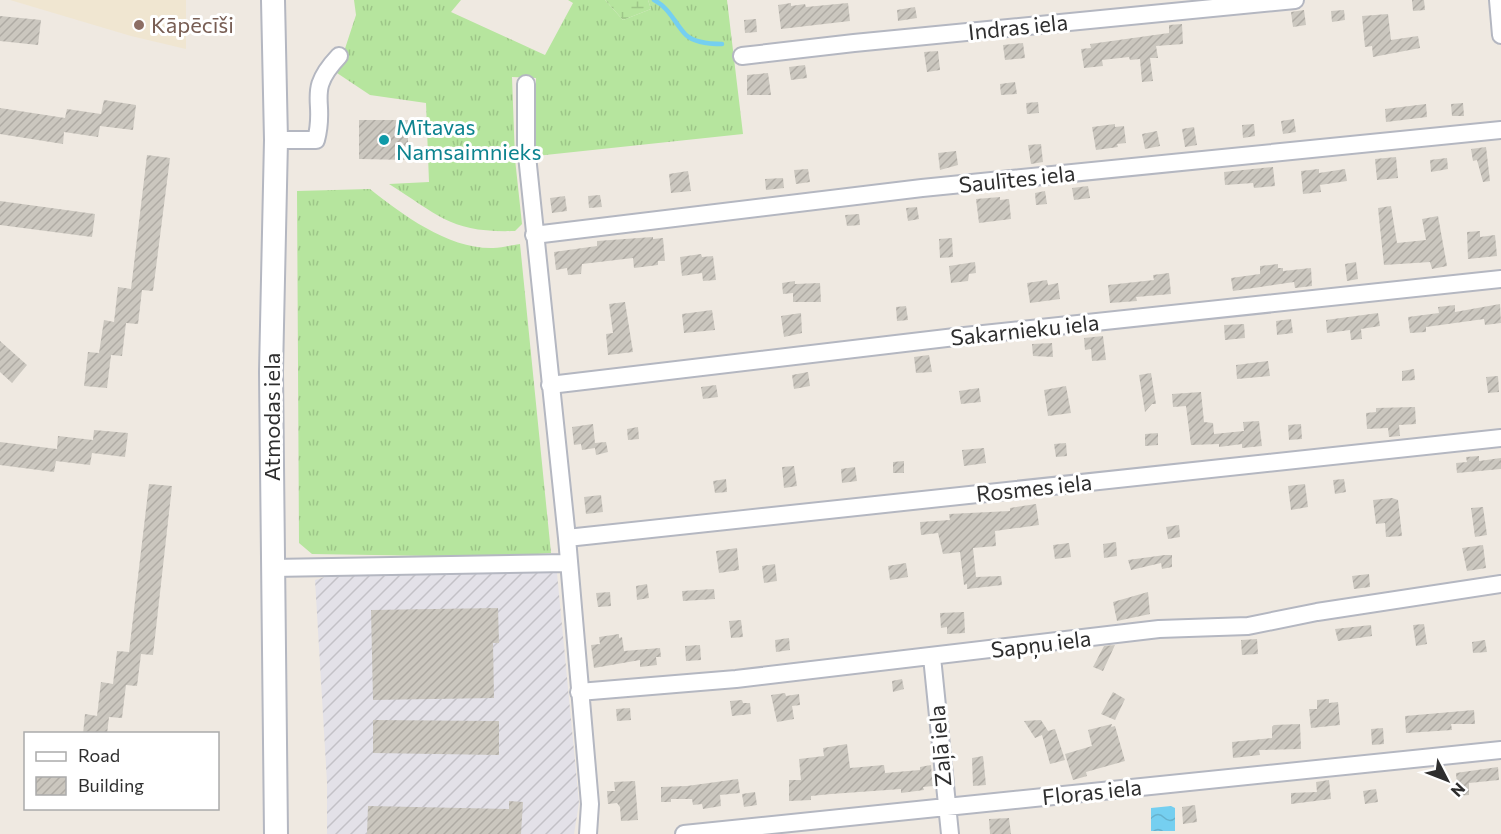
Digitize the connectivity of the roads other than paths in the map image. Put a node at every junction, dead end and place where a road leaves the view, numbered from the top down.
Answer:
1 (273, 0) edge
2 (1295, 0) edge
3 (1498, 0) edge
4 (1501, 35) edge
5 (339, 56) dead end
6 (742, 57) dead end
7 (526, 84) dead end
8 (1501, 130) edge
9 (276, 140) junction
10 (534, 235) junction
11 (1501, 279) edge
12 (550, 385) junction
13 (1501, 438) edge
14 (567, 538) junction
15 (567, 563) junction
16 (272, 568) junction
17 (1501, 584) edge
18 (932, 657) junction
19 (579, 692) junction
20 (1501, 750) edge
21 (946, 806) junction
22 (276, 834) edge
23 (588, 834) edge
24 (684, 834) edge
25 (950, 834) edge

1 - 9 main road, Atmodas iela
2 - 6 street, Indras iela
3 - 4 street
5 - 9 street
7 - 10 street
8 - 10 street, Saulītes iela
9 - 16 main road, Atmodas iela
10 - 12 street
11 - 12 street, Sakarnieku iela
12 - 14 street
13 - 14 street, Rosmes iela
14 - 15 street
15 - 16 street
15 - 19 street
16 - 22 main road, Atmodas iela
17 - 18 street, Sapņu iela
18 - 19 street, Sapņu iela
18 - 21 street, Zaļā iela
19 - 23 street
20 - 21 street, Floras iela
21 - 24 street, Floras iela
21 - 25 street, Zaļā iela

